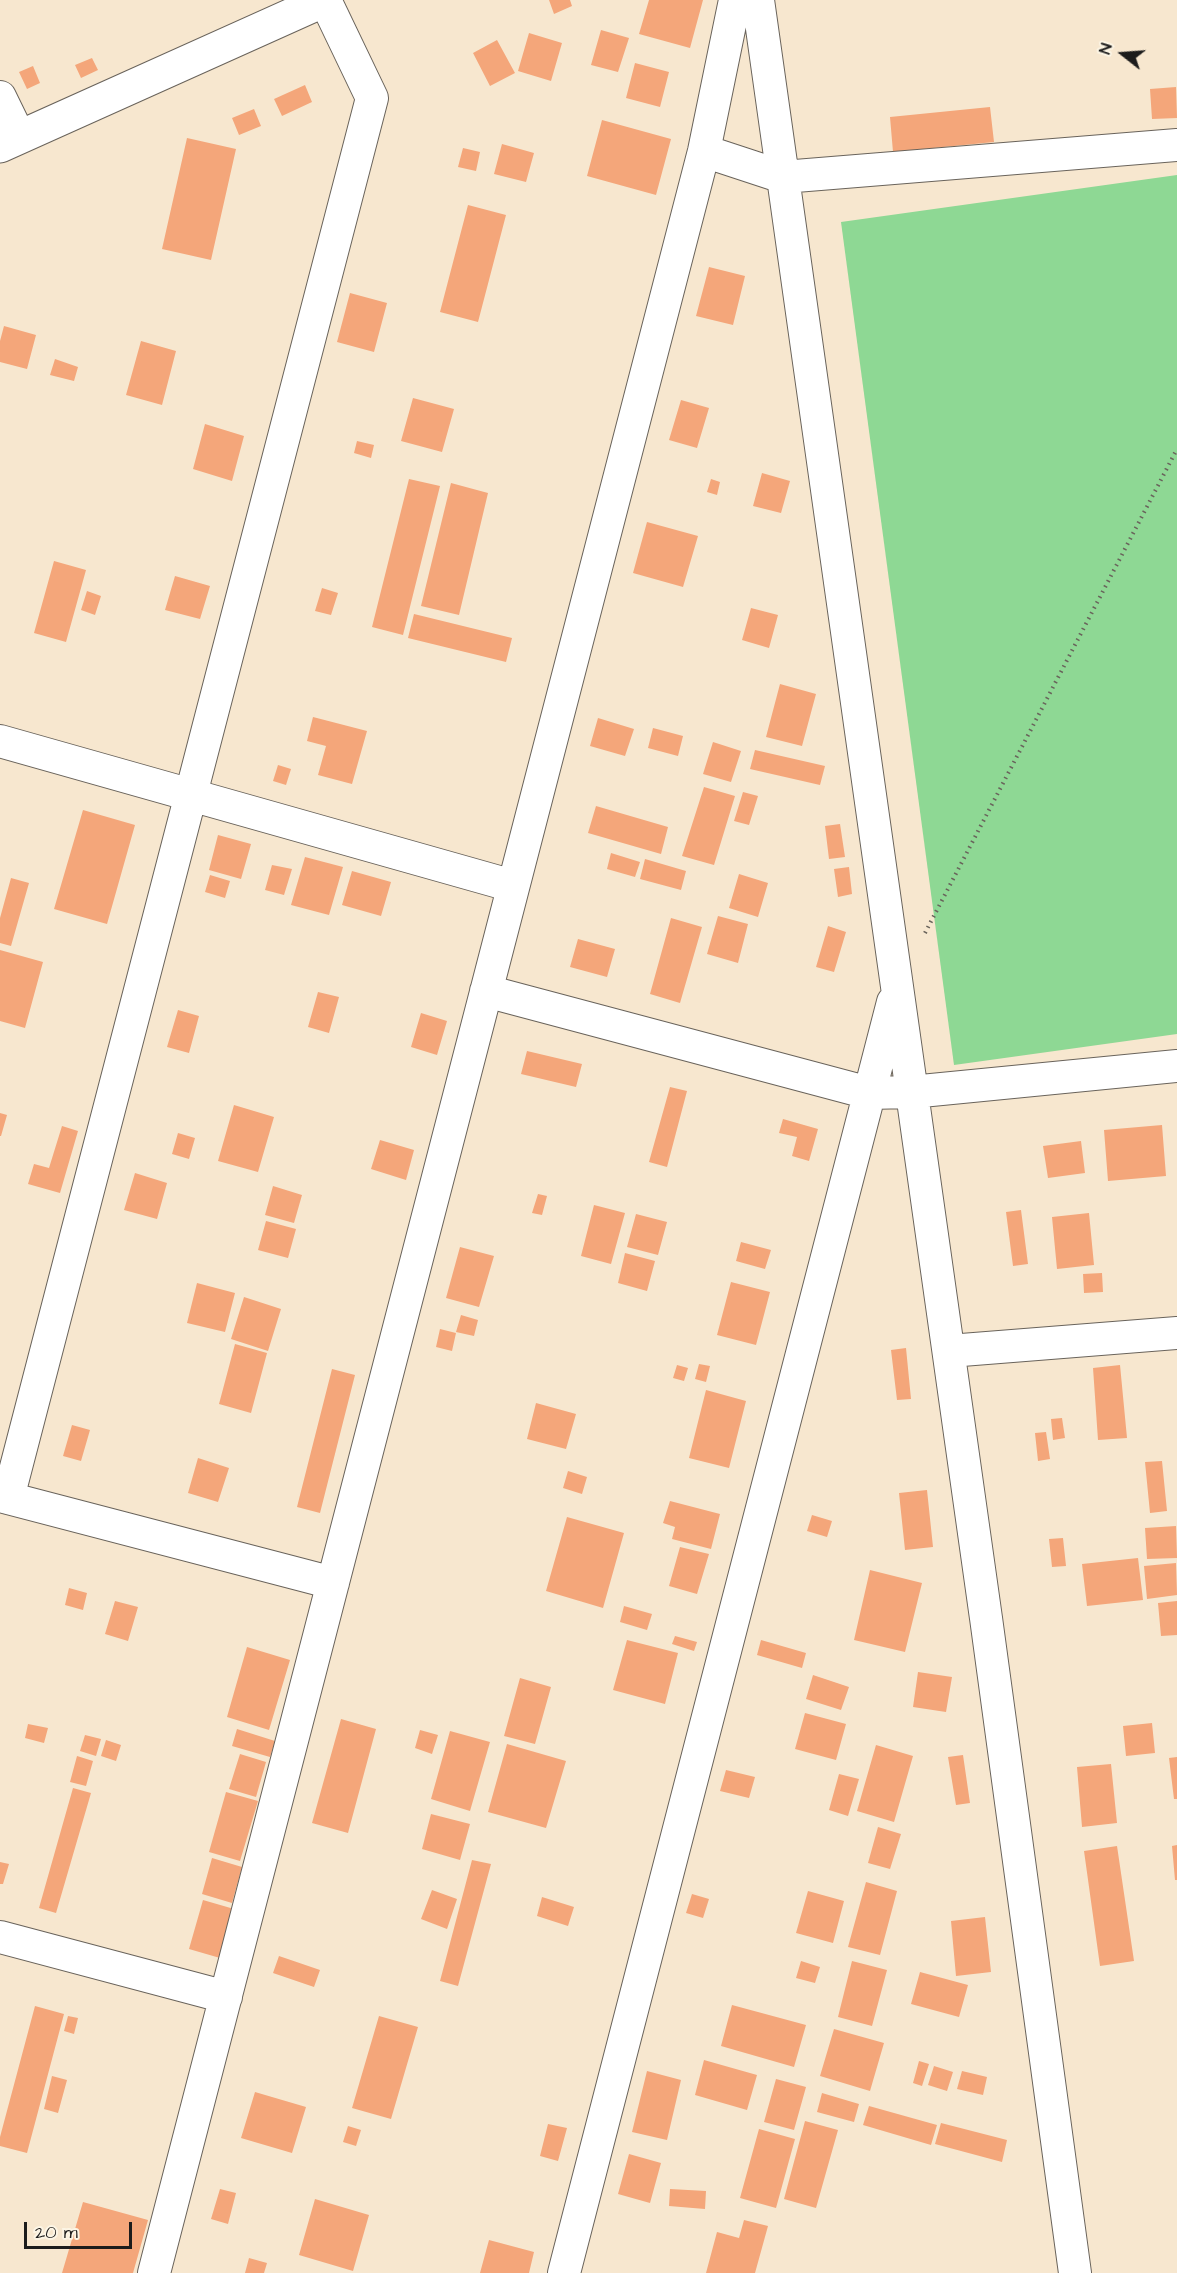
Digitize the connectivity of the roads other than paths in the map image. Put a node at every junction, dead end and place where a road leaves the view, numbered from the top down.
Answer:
1 (325, 0) edge
2 (735, 0) edge
3 (758, 0) edge
4 (0, 97) edge
5 (10, 141) edge
6 (1177, 145) edge
7 (704, 151) junction
8 (783, 177) junction
9 (0, 741) edge
10 (190, 795) junction
11 (513, 886) junction
12 (897, 987) junction
13 (486, 991) junction
14 (1177, 1066) edge
15 (911, 1092) junction
16 (869, 1093) junction
17 (1177, 1333) edge
18 (949, 1351) junction
19 (4, 1497) edge
20 (333, 1582) junction
21 (0, 1937) edge
22 (226, 1997) junction
23 (154, 2273) edge
24 (564, 2273) edge
25 (1075, 2273) edge

1 - 5 street
1 - 10 street
2 - 7 street
3 - 8 street
4 - 5 street
6 - 8 street
7 - 8 street
7 - 11 street
8 - 12 street
9 - 10 street
10 - 11 street
10 - 19 street
11 - 13 street
12 - 15 street
12 - 16 street
13 - 16 street
13 - 20 street
14 - 15 street
15 - 16 street
15 - 18 street
16 - 24 street
17 - 18 street
18 - 25 street
19 - 20 street
20 - 22 street
21 - 22 street
22 - 23 street

